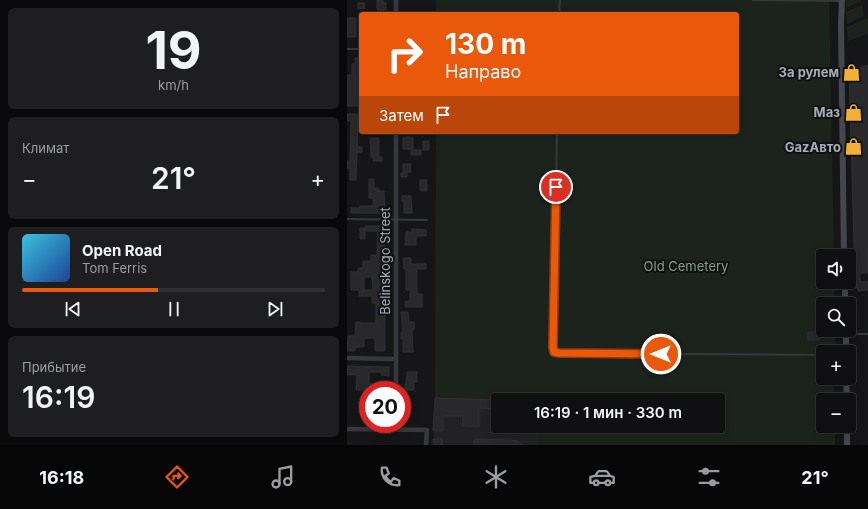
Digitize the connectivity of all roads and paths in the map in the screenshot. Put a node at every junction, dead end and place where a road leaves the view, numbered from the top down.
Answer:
1 (396, 0) edge
2 (560, 0) edge
3 (753, 0) edge
4 (840, 0) edge
5 (396, 12) edge
6 (559, 12) edge
7 (347, 49) edge
8 (359, 49) edge
9 (396, 134) edge
10 (557, 134) edge
11 (347, 219) edge
12 (397, 220) junction
13 (427, 220) dead end
14 (845, 249) edge
15 (856, 333) edge
16 (868, 334) edge
17 (816, 355) edge
18 (347, 358) edge
19 (397, 359) junction
20 (396, 381) edge
21 (347, 429) edge
22 (359, 429) edge
23 (411, 430) edge
24 (847, 433) edge
25 (426, 445) edge
26 (847, 445) edge

1 - 5 street
2 - 6 lane
3 - 4 lane
4 - 14 main road
7 - 8 lane
9 - 12 street, Belinskogo Street
10 - 17 lane
11 - 12 lane
12 - 13 lane
12 - 19 street, Belinskogo Street
15 - 16 lane
18 - 19 street
19 - 20 street, Belinskogo Street
21 - 22 street
23 - 25 street
24 - 26 main road

